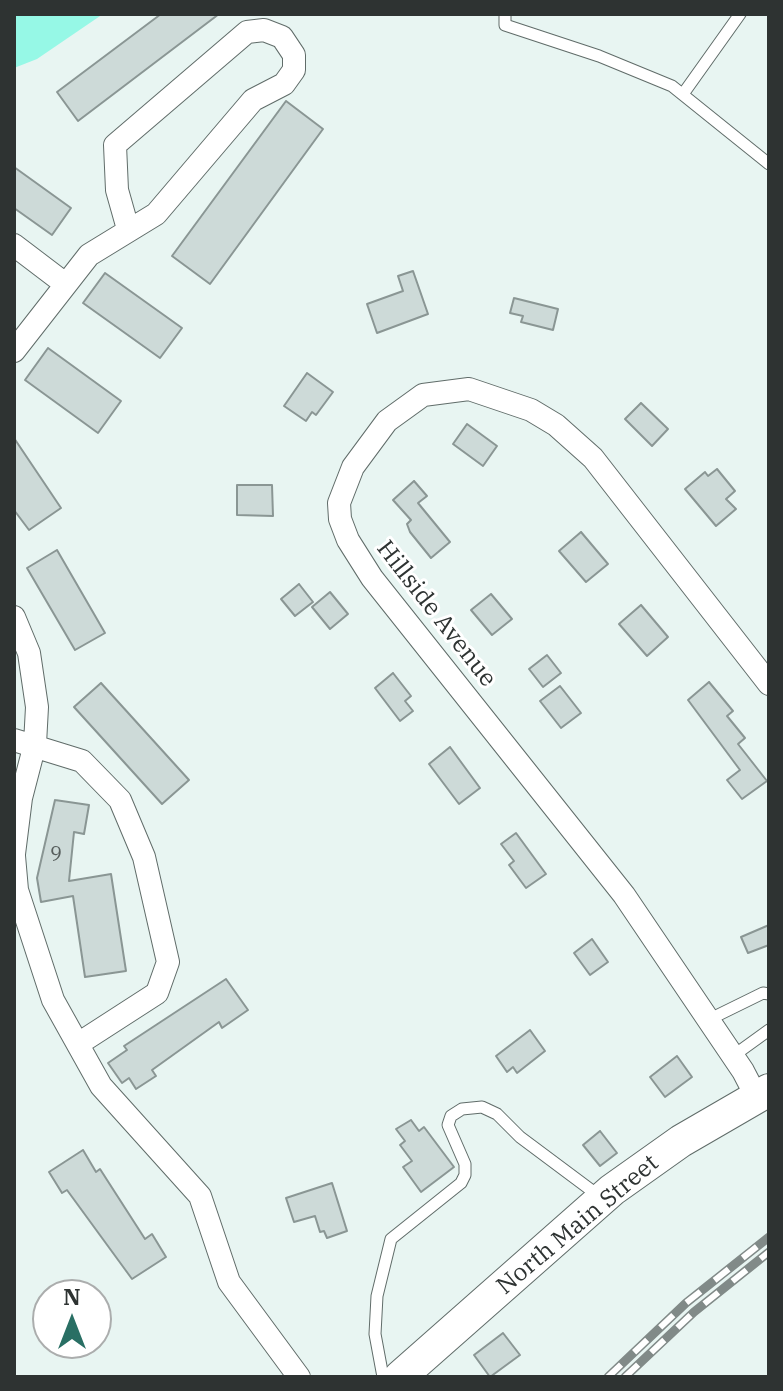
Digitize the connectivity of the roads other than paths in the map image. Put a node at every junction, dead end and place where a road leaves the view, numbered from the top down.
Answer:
1 (505, 14) edge
2 (740, 14) edge
3 (683, 94) junction
4 (769, 164) edge
5 (128, 229) junction
6 (14, 245) edge
7 (64, 283) junction
8 (14, 351) edge
9 (14, 617) edge
10 (769, 684) edge
11 (25, 742) edge
12 (14, 855) edge
13 (769, 994) edge
14 (707, 1020) junction
15 (769, 1030) edge
16 (78, 1044) junction
17 (733, 1056) junction
18 (762, 1093) edge
19 (602, 1199) junction
20 (299, 1377) edge
21 (383, 1377) edge
22 (400, 1377) edge

1 - 3 lane
2 - 3 lane
3 - 4 lane
5 - 5 street
5 - 7 street
6 - 7 street
7 - 8 street
9 - 11 street
10 - 14 street, Hillside Avenue
11 - 12 street
11 - 16 street
12 - 16 street
13 - 14 lane
14 - 17 street, Hillside Avenue
15 - 17 lane
16 - 20 street
17 - 18 street, Hillside Avenue
18 - 19 main road, North Main Street
19 - 21 lane
19 - 22 main road, North Main Street

